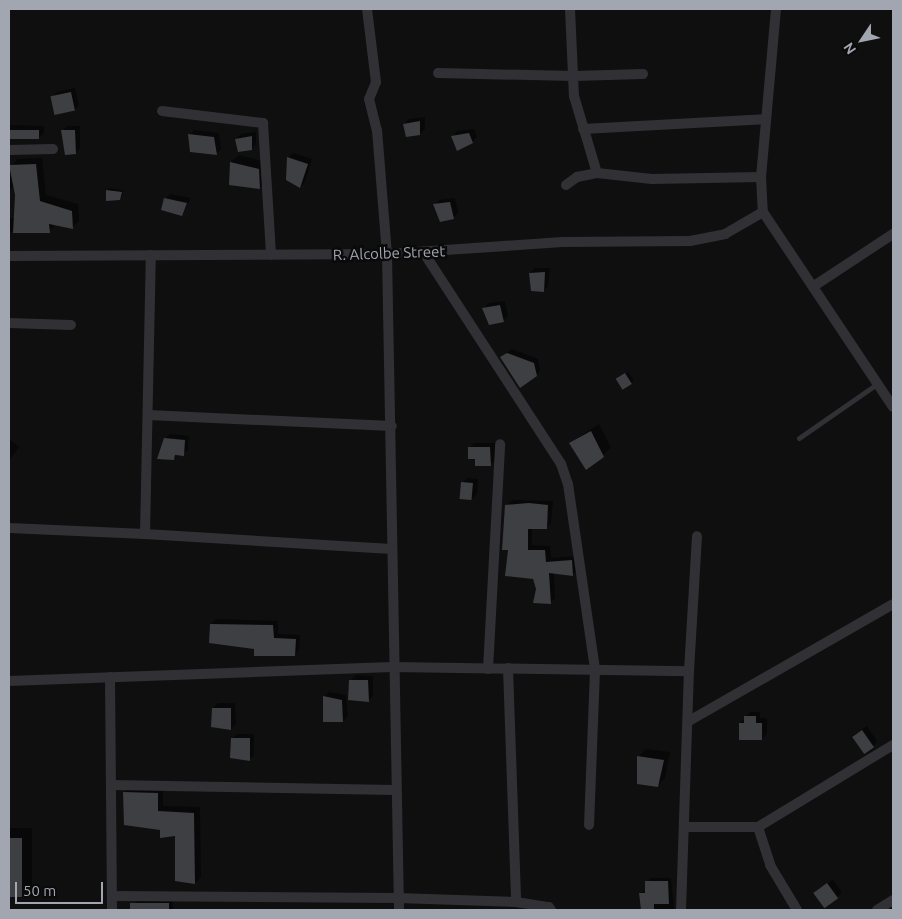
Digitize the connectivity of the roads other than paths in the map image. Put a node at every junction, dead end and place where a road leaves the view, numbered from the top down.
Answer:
1 (367, 9) edge
2 (570, 9) edge
3 (776, 9) edge
4 (438, 72) dead end
5 (643, 74) dead end
6 (574, 76) junction
7 (162, 110) dead end
8 (766, 119) junction
9 (583, 129) junction
10 (53, 149) dead end
11 (9, 150) edge
12 (597, 173) junction
13 (762, 177) junction
14 (566, 185) dead end
15 (763, 212) junction
16 (893, 234) edge
17 (424, 253) junction
18 (387, 254) junction
19 (151, 255) junction
20 (271, 255) junction
21 (9, 256) edge
22 (814, 286) junction
23 (9, 323) edge
24 (71, 325) dead end
25 (878, 383) junction
26 (893, 407) edge
27 (148, 415) junction
28 (392, 426) junction
29 (799, 438) dead end
30 (500, 444) dead end
31 (9, 528) edge
32 (145, 534) junction
33 (697, 536) dead end
34 (392, 549) junction
35 (893, 604) edge
36 (392, 667) junction
37 (508, 668) junction
38 (488, 669) junction
39 (595, 670) junction
40 (689, 671) junction
41 (110, 677) junction
42 (9, 681) edge
43 (689, 721) junction
44 (893, 745) edge
45 (111, 785) junction
46 (395, 790) junction
47 (589, 825) dead end
48 (684, 827) junction
49 (758, 828) junction
50 (112, 896) junction
51 (398, 898) junction
52 (893, 900) edge
53 (516, 902) junction
54 (112, 910) edge
55 (399, 910) edge
56 (551, 910) edge
57 (682, 910) edge
58 (797, 910) edge
59 (877, 910) edge

1 - 18 street
2 - 6 street
3 - 8 street
4 - 6 street
5 - 6 street
6 - 9 street
7 - 20 street
8 - 9 street
8 - 13 street
9 - 12 street
10 - 11 street
12 - 13 street
12 - 14 street
13 - 15 street
15 - 17 street, R. Alcolbe Street
15 - 22 street
16 - 22 street
17 - 18 street, R. Alcolbe Street
17 - 39 street
18 - 20 street, R. Alcolbe Street
18 - 28 street
19 - 20 street, R. Alcolbe Street
19 - 21 street, R. Alcolbe Street
19 - 27 street
22 - 25 street
23 - 24 street
25 - 26 street
25 - 29 lane
27 - 28 street
27 - 32 street
28 - 34 street
30 - 38 street
31 - 32 street
32 - 34 street
33 - 40 street
34 - 36 street
35 - 43 street
36 - 38 street
36 - 41 street
36 - 46 street
37 - 38 street
37 - 39 street
37 - 53 street
39 - 40 street
39 - 47 street
40 - 43 street
41 - 42 street
41 - 45 street
43 - 48 street
44 - 49 street
45 - 46 street
45 - 50 street
46 - 51 street
48 - 49 street
48 - 57 street
49 - 58 street
50 - 51 street
50 - 54 street
51 - 53 street
51 - 55 street
52 - 59 street
53 - 56 street

